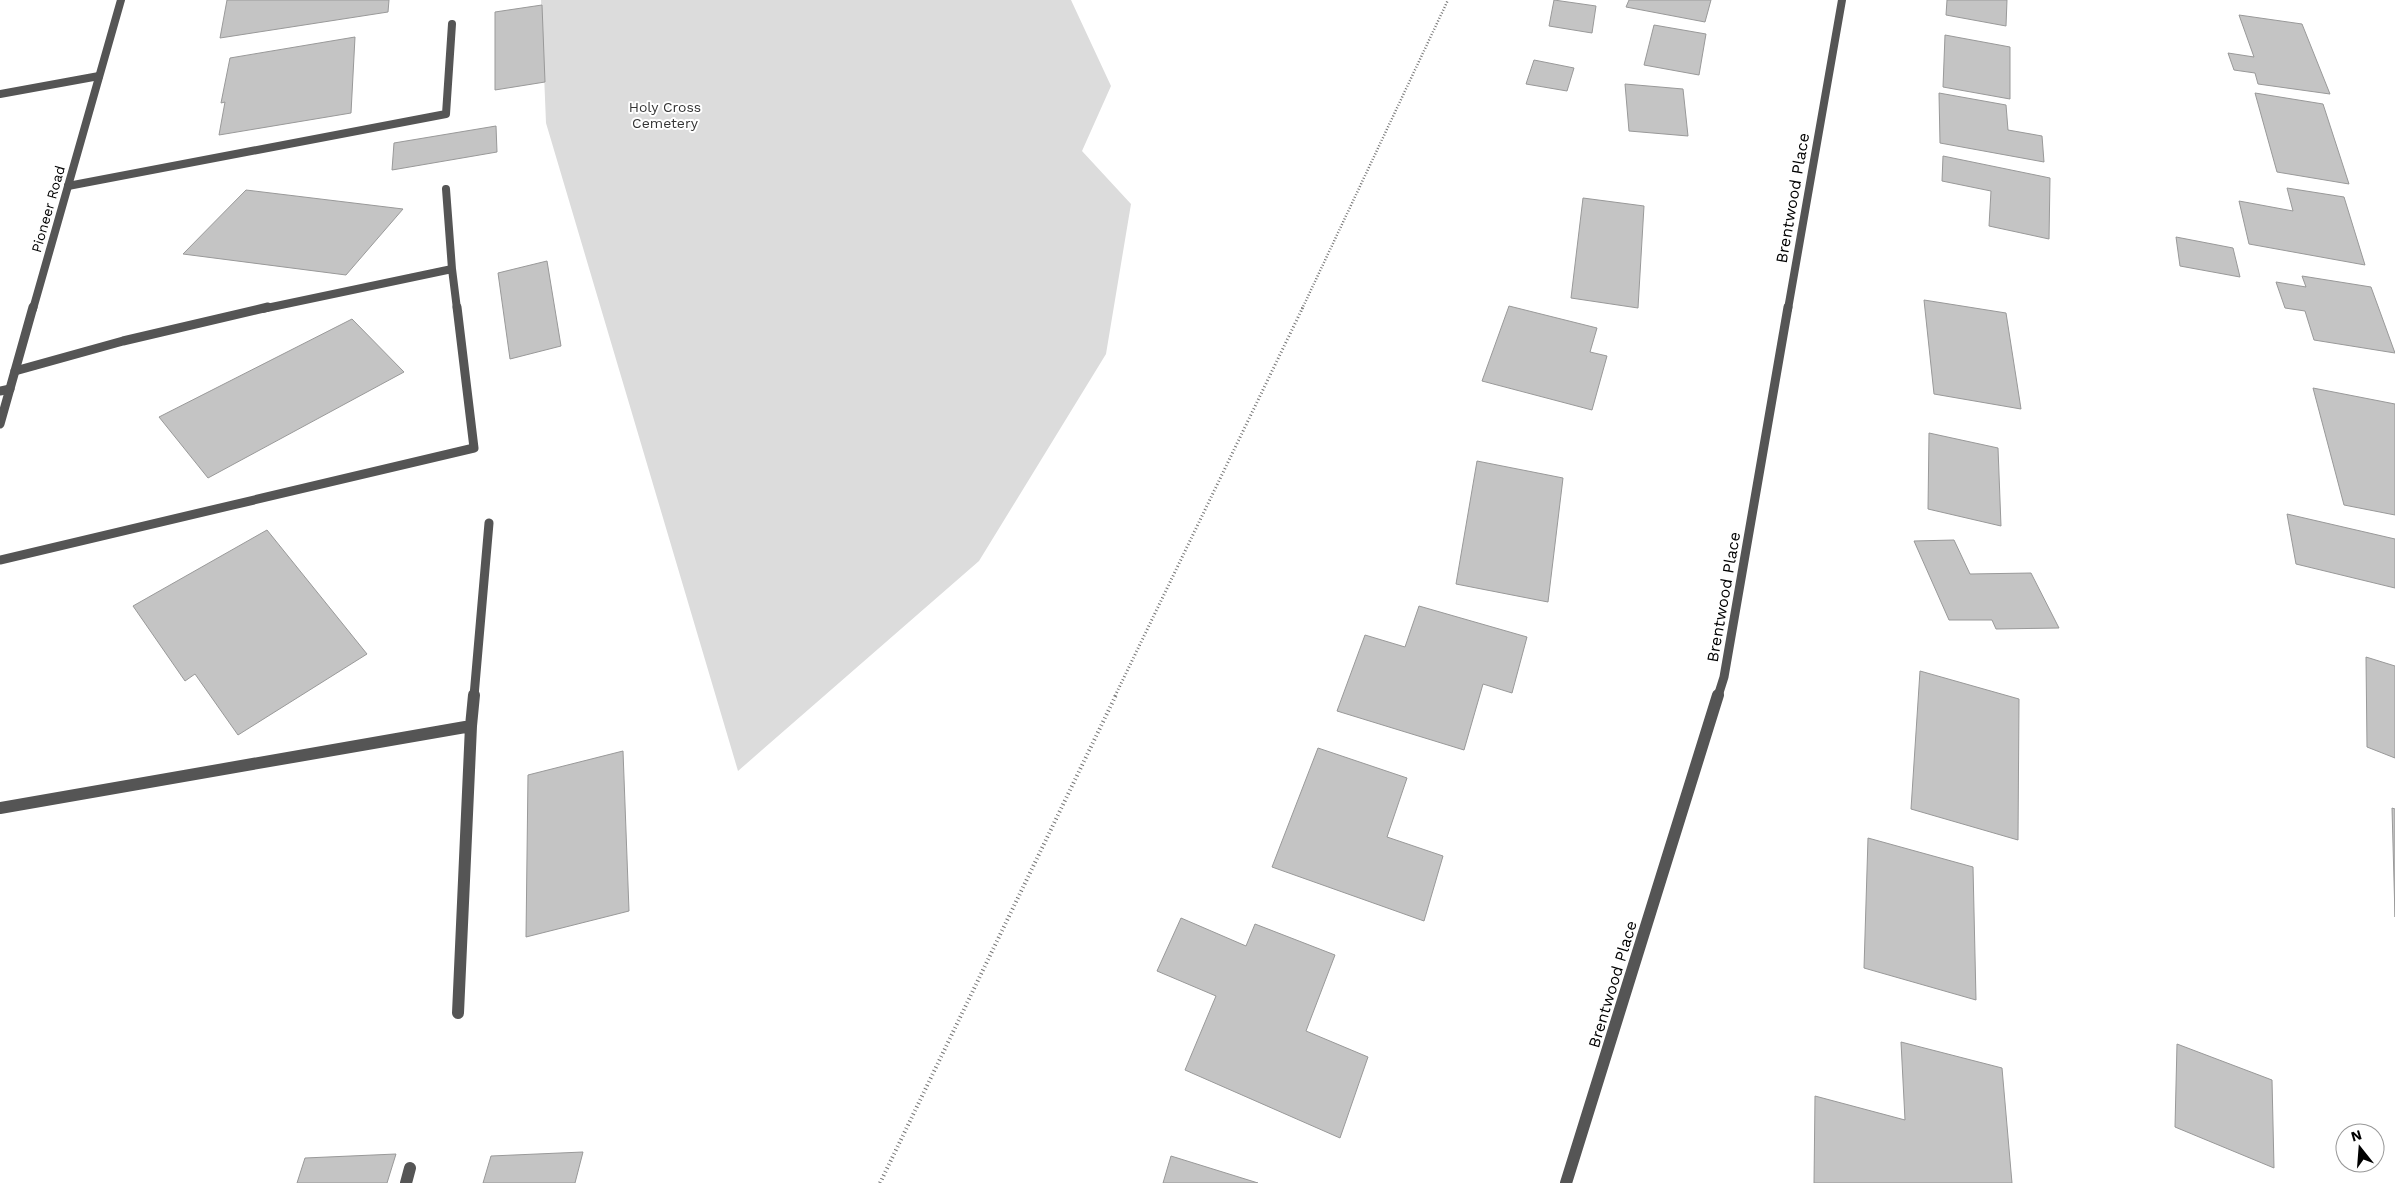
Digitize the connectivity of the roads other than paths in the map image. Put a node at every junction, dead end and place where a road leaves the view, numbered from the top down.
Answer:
1 (121, 0) edge
2 (1842, 0) edge
3 (452, 24) dead end
4 (99, 76) junction
5 (0, 94) edge
6 (68, 186) junction
7 (446, 189) dead end
8 (452, 270) junction
9 (15, 371) junction
10 (10, 389) junction
11 (0, 391) edge
12 (0, 424) edge
13 (489, 524) dead end
14 (0, 560) edge
15 (471, 726) junction
16 (0, 808) edge
17 (458, 1013) dead end
18 (410, 1168) dead end
19 (406, 1183) edge
20 (1566, 1183) edge

1 - 4 street, Pioneer Road
2 - 20 street, Brentwood Place
3 - 6 street
4 - 5 street
4 - 6 street, Pioneer Road
6 - 9 street, Pioneer Road
7 - 8 street
8 - 9 street
8 - 14 street
9 - 10 street, Pioneer Road
10 - 11 street
10 - 12 street, Pioneer Road
13 - 15 street
15 - 16 street
15 - 17 street
18 - 19 street

